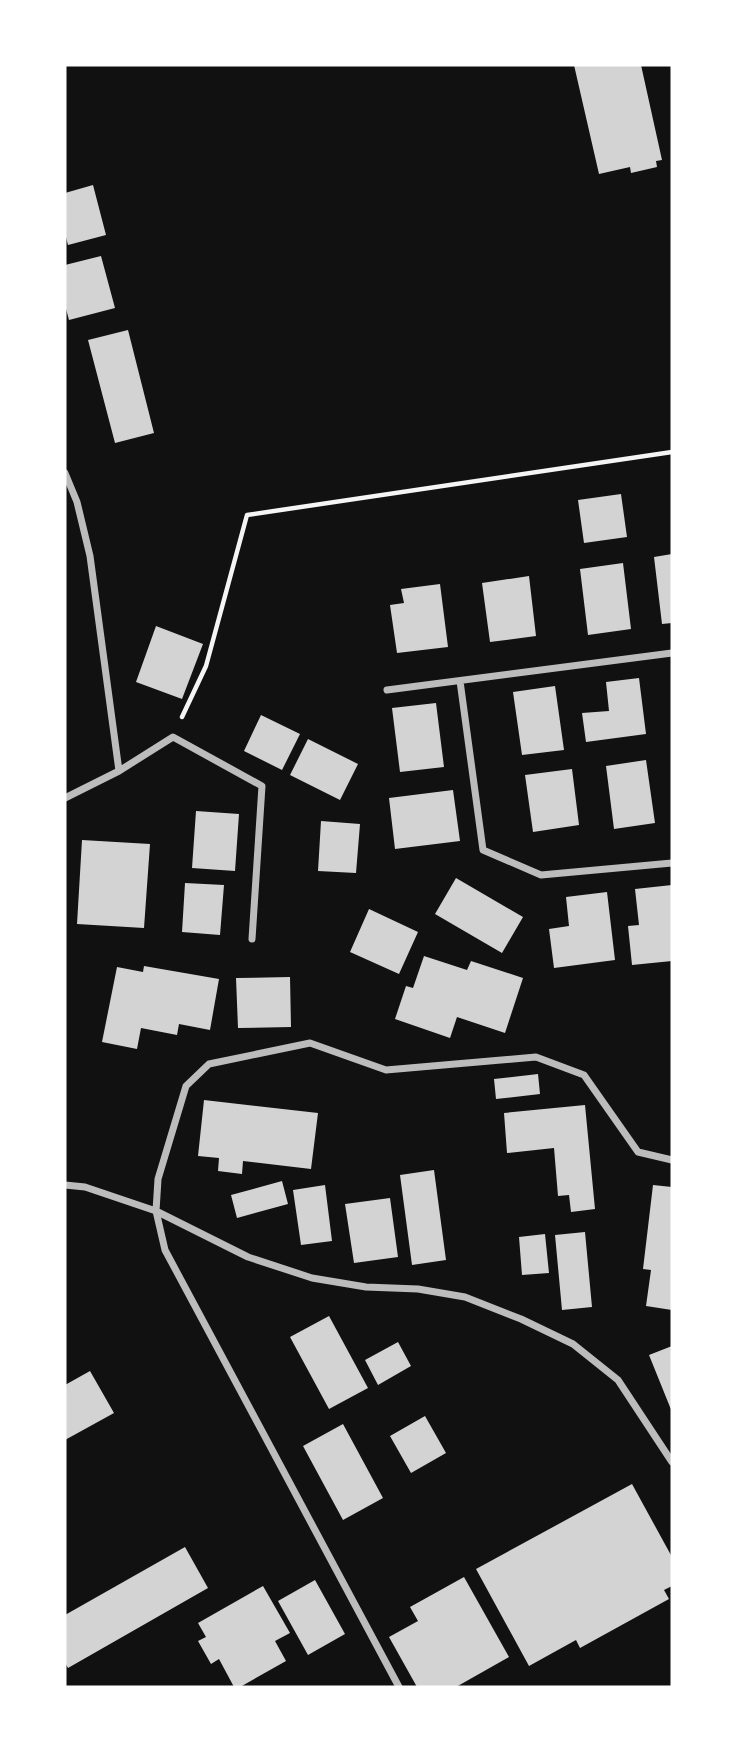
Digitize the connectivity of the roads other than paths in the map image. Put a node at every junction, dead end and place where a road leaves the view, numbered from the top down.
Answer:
1 (65, 473) edge
2 (672, 653) edge
3 (460, 681) junction
4 (387, 690) dead end
5 (119, 771) junction
6 (65, 798) edge
7 (672, 863) edge
8 (252, 939) dead end
9 (672, 1160) edge
10 (65, 1185) edge
11 (156, 1211) junction
12 (672, 1462) edge
13 (399, 1687) edge

1 - 5 street
2 - 3 street
3 - 4 street
3 - 7 street
5 - 6 street
5 - 8 street
9 - 11 street
10 - 11 street
11 - 12 street
11 - 13 street

